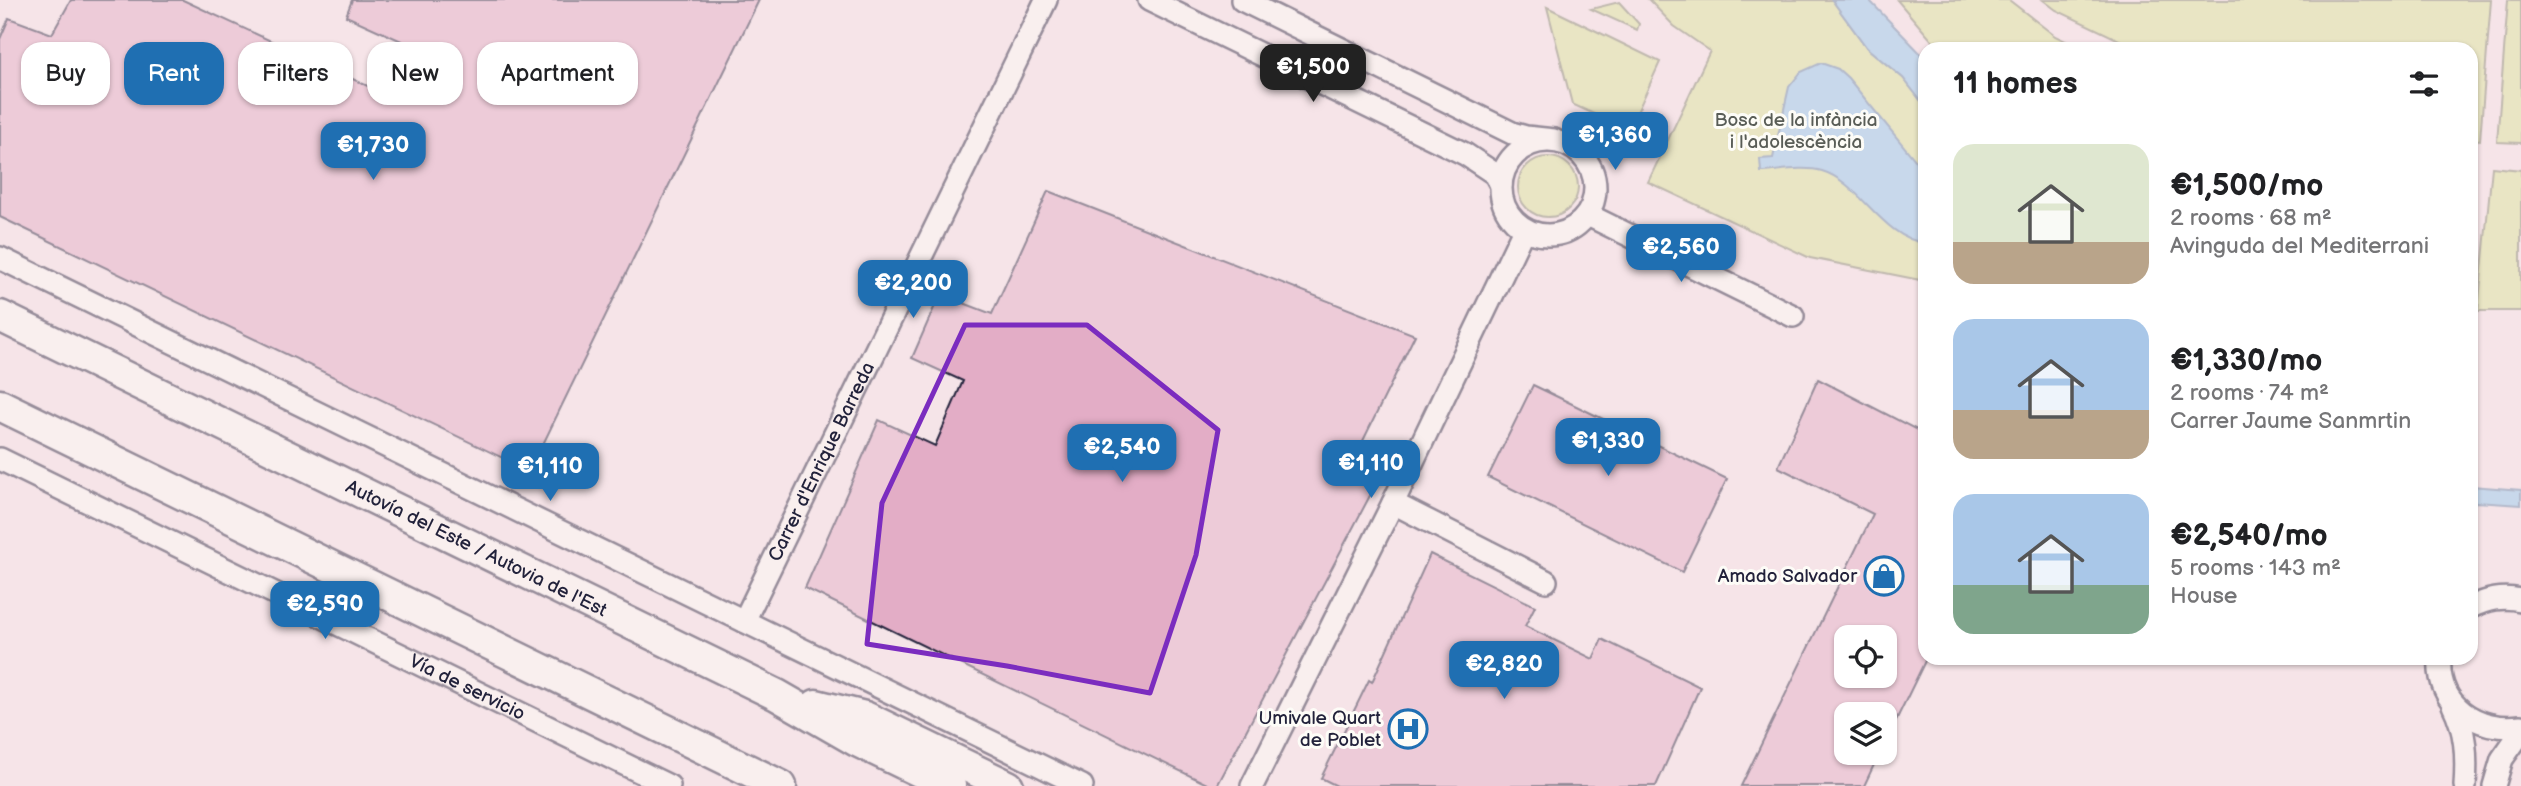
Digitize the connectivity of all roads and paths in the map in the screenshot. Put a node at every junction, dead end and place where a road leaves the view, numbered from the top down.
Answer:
1 (1046, 0) edge
2 (1149, 0) edge
3 (1242, 0) edge
4 (1554, 140) junction
5 (1501, 185) junction
6 (1588, 215) junction
7 (1524, 229) junction
8 (0, 258) edge
9 (0, 316) edge
10 (1793, 316) dead end
11 (0, 405) edge
12 (0, 459) edge
13 (1393, 503) junction
14 (1546, 581) dead end
15 (2521, 600) edge
16 (2478, 604) edge
17 (744, 621) junction
18 (2440, 665) edge
19 (2445, 690) junction
20 (777, 695) junction
21 (2521, 729) edge
22 (669, 786) edge
23 (781, 786) edge
24 (950, 786) edge
25 (1008, 786) edge
26 (1082, 786) edge
27 (1253, 786) edge
28 (2465, 786) edge
29 (2494, 786) edge

1 - 17 street, Carrer d'Enrique Barreda
2 - 5 street
3 - 4 street
4 - 5 street
4 - 6 street
5 - 7 street
6 - 7 street
6 - 10 street
7 - 13 street
8 - 17 street
9 - 20 highway, Autovía del Este / Autovia de l'Est
11 - 23 highway
12 - 22 street, Vía de servicio
13 - 14 street
13 - 27 street
15 - 16 street
17 - 26 street
18 - 19 street
19 - 21 street
19 - 28 street
20 - 24 highway, Autovía del Este / Autovia de l'Est
20 - 25 highway
21 - 29 street

